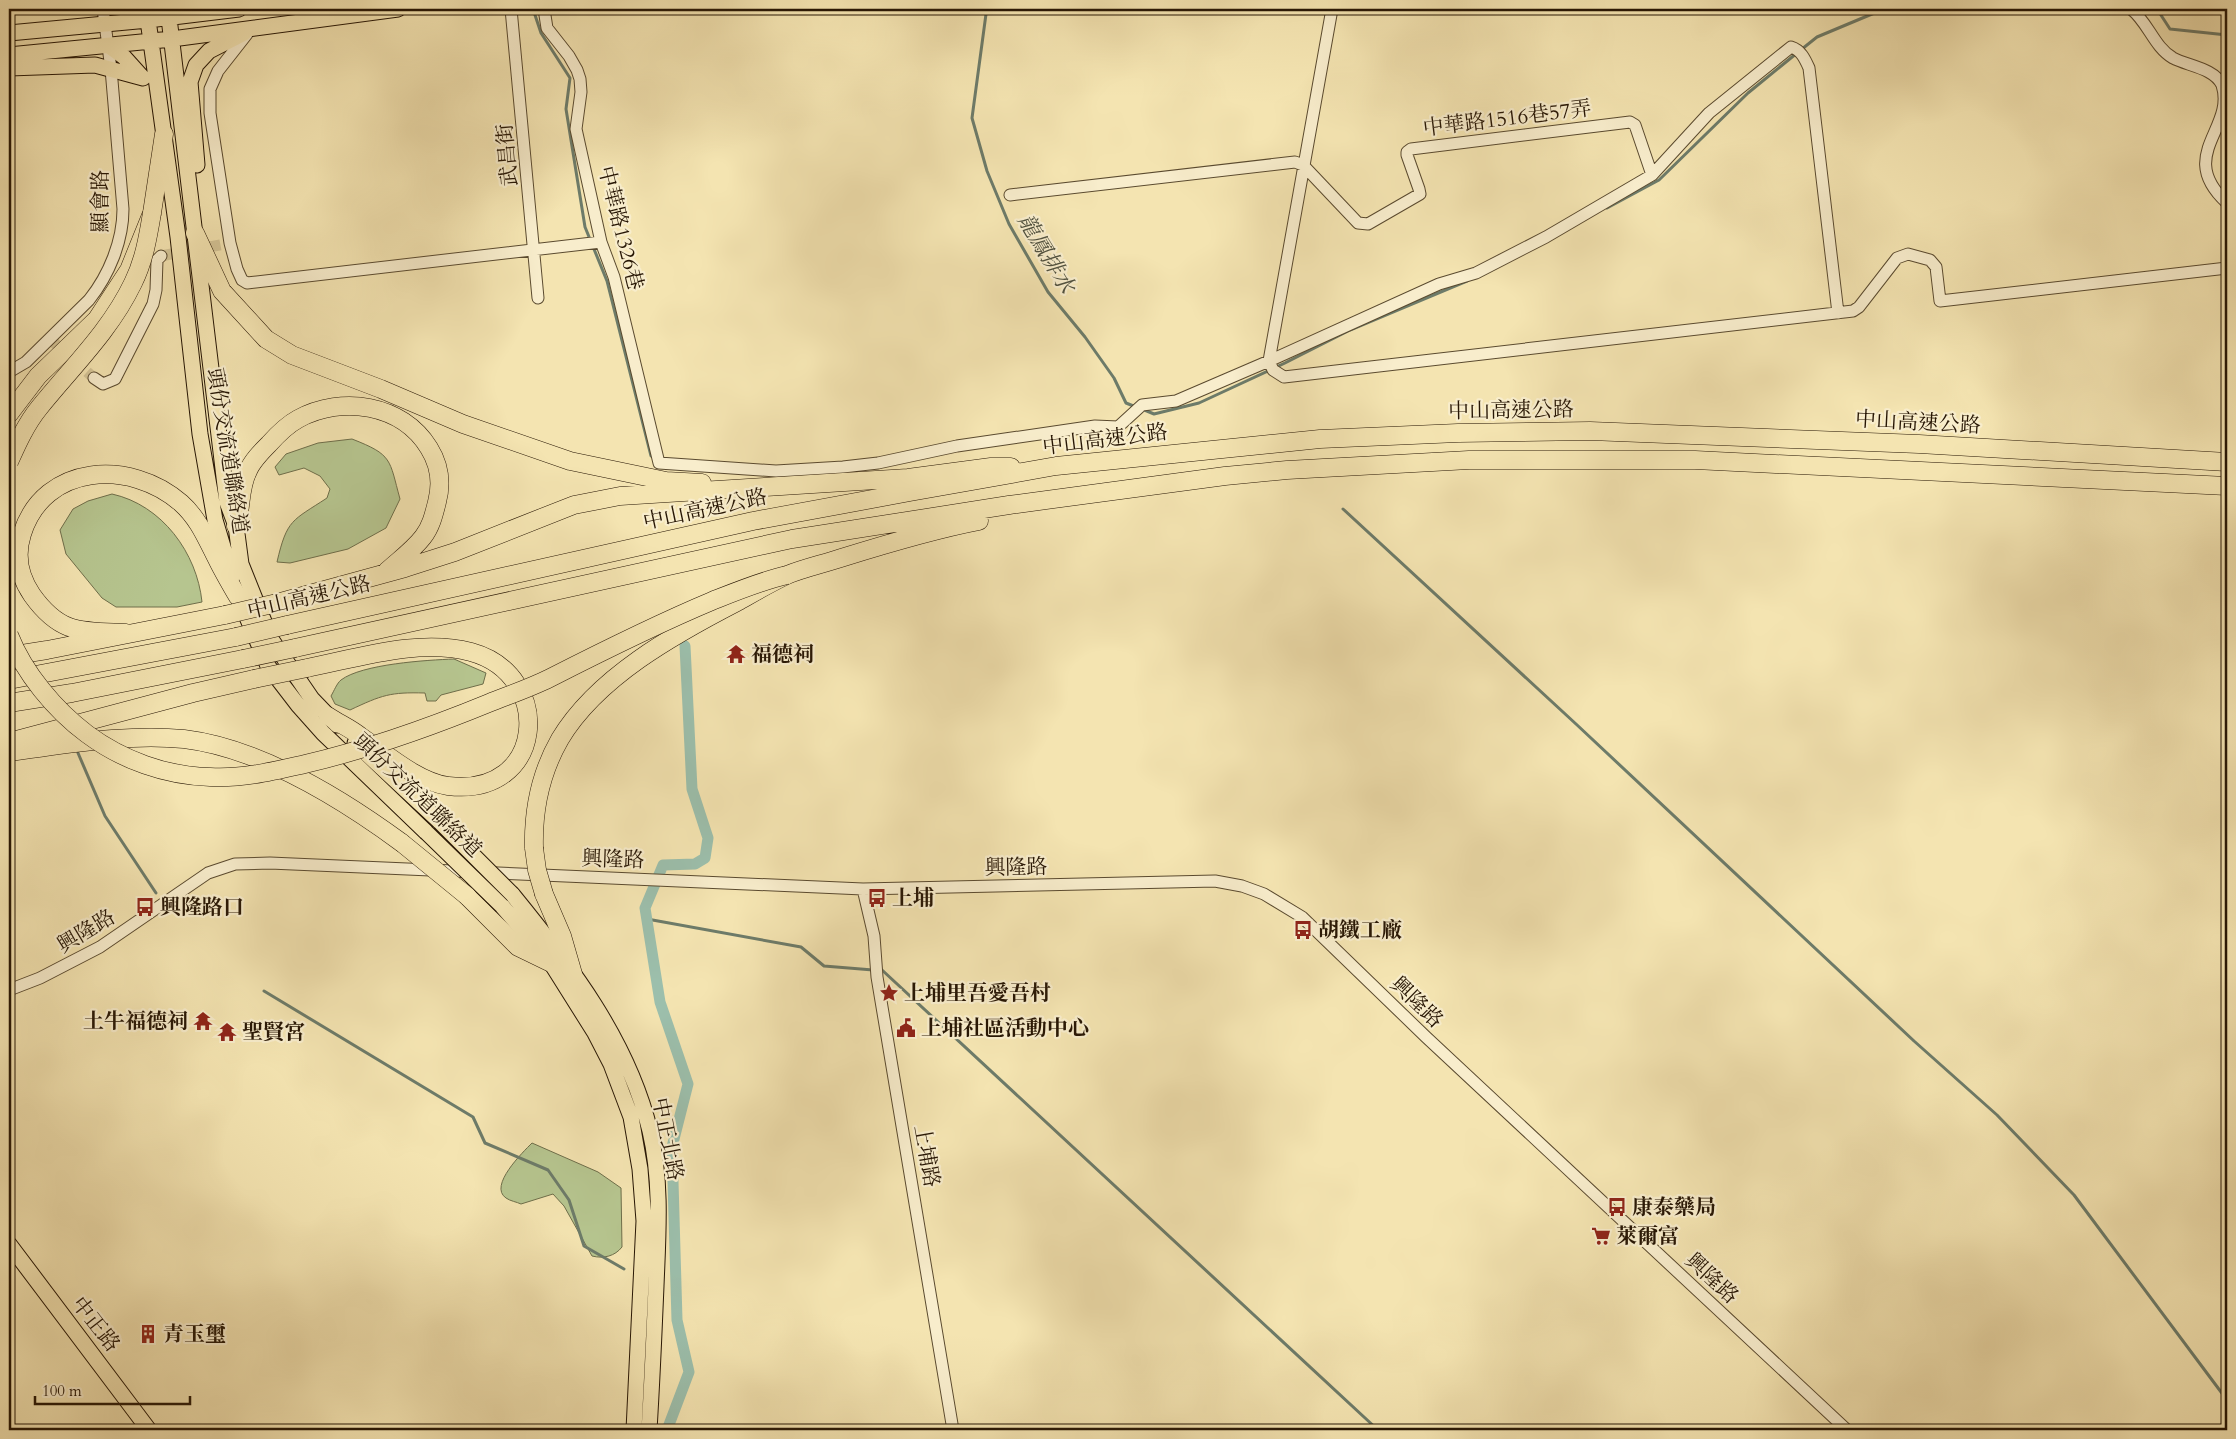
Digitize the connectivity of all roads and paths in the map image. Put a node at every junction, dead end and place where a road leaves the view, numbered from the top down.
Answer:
1 (103, 9) edge
2 (239, 9) edge
3 (398, 9) edge
4 (511, 9) edge
5 (544, 9) edge
6 (1332, 9) edge
7 (2131, 9) edge
8 (169, 18) junction
9 (148, 20) junction
10 (105, 24) junction
11 (251, 28) junction
12 (9, 33) edge
13 (172, 39) junction
14 (152, 40) junction
15 (109, 46) junction
16 (9, 55) edge
17 (9, 68) edge
18 (111, 69) junction
19 (143, 78) junction
20 (164, 134) junction
21 (1303, 164) junction
22 (1652, 175) junction
23 (1010, 195) dead end
24 (2227, 203) edge
25 (152, 213) junction
26 (195, 233) junction
27 (598, 242) junction
28 (535, 250) junction
29 (161, 256) dead end
30 (2227, 268) edge
31 (538, 298) dead end
32 (1838, 313) junction
33 (1269, 361) junction
34 (9, 372) edge
35 (94, 378) tunnel mouth
36 (9, 414) edge
37 (9, 462) edge
38 (2227, 462) edge
39 (1056, 466) junction
40 (802, 485) junction
41 (2227, 486) edge
42 (1046, 501) junction
43 (236, 526) junction
44 (386, 572) junction
45 (787, 575) junction
46 (238, 597) junction
47 (126, 633) junction
48 (9, 635) edge
49 (9, 656) edge
50 (9, 680) edge
51 (9, 703) edge
52 (328, 716) junction
53 (9, 742) edge
54 (9, 752) edge
55 (863, 889) junction
56 (507, 900) junction
57 (551, 963) junction
58 (574, 974) junction
59 (9, 990) edge
60 (9, 1244) edge
61 (149, 1430) edge
62 (634, 1430) edge
63 (649, 1430) edge
64 (953, 1430) edge
65 (1847, 1430) edge

1 - 10 street, 顯會路
2 - 8 main road
3 - 11 main road
4 - 28 street, 武昌街
5 - 27 street, 中華路1326巷
6 - 21 street
7 - 24 street
8 - 9 main road
8 - 13 main road, 頭份交流道聯絡道
9 - 10 main road
9 - 14 main road, 頭份交流道聯絡道
10 - 12 main road
10 - 15 street, 顯會路
11 - 13 main road
11 - 26 main road
11 - 28 street
13 - 14 main road
13 - 26 main road, 頭份交流道聯絡道
14 - 15 main road
14 - 20 main road, 頭份交流道聯絡道
15 - 16 main road
15 - 18 street, 顯會路
15 - 19 main road
17 - 18 main road
18 - 19 main road
18 - 34 street, 顯會路
19 - 20 main road
20 - 25 highway
20 - 46 main road, 頭份交流道聯絡道
21 - 22 street, 中華路1516巷57弄
21 - 23 street
21 - 33 street
22 - 32 street
22 - 33 street
25 - 36 highway
25 - 37 highway, bridge
26 - 40 highway
26 - 43 main road, 頭份交流道聯絡道
27 - 28 street
27 - 33 street, 中華路1326巷
28 - 31 street, 武昌街
29 - 35 street
30 - 32 street
32 - 33 street
38 - 39 highway, 中山高速公路
39 - 40 highway
39 - 50 highway, 中山高速公路, bridge
40 - 44 highway
41 - 42 highway
42 - 45 highway
42 - 51 highway, bridge
43 - 44 highway
43 - 52 main road, 頭份交流道聯絡道
44 - 47 highway, bridge
45 - 48 highway, bridge
45 - 58 highway, bridge
46 - 47 highway
46 - 56 main road, 頭份交流道聯絡道, bridge
47 - 49 highway
52 - 53 highway, bridge
52 - 56 main road, 頭份交流道聯絡道, bridge
54 - 57 highway, bridge
55 - 59 street, 興隆路
55 - 64 street, 上埔路
55 - 65 street, 興隆路
56 - 57 main road, 中正北路
56 - 58 main road, 中正北路
57 - 62 main road, 中正北路
58 - 63 main road, 中正北路
60 - 61 main road, 中正路

